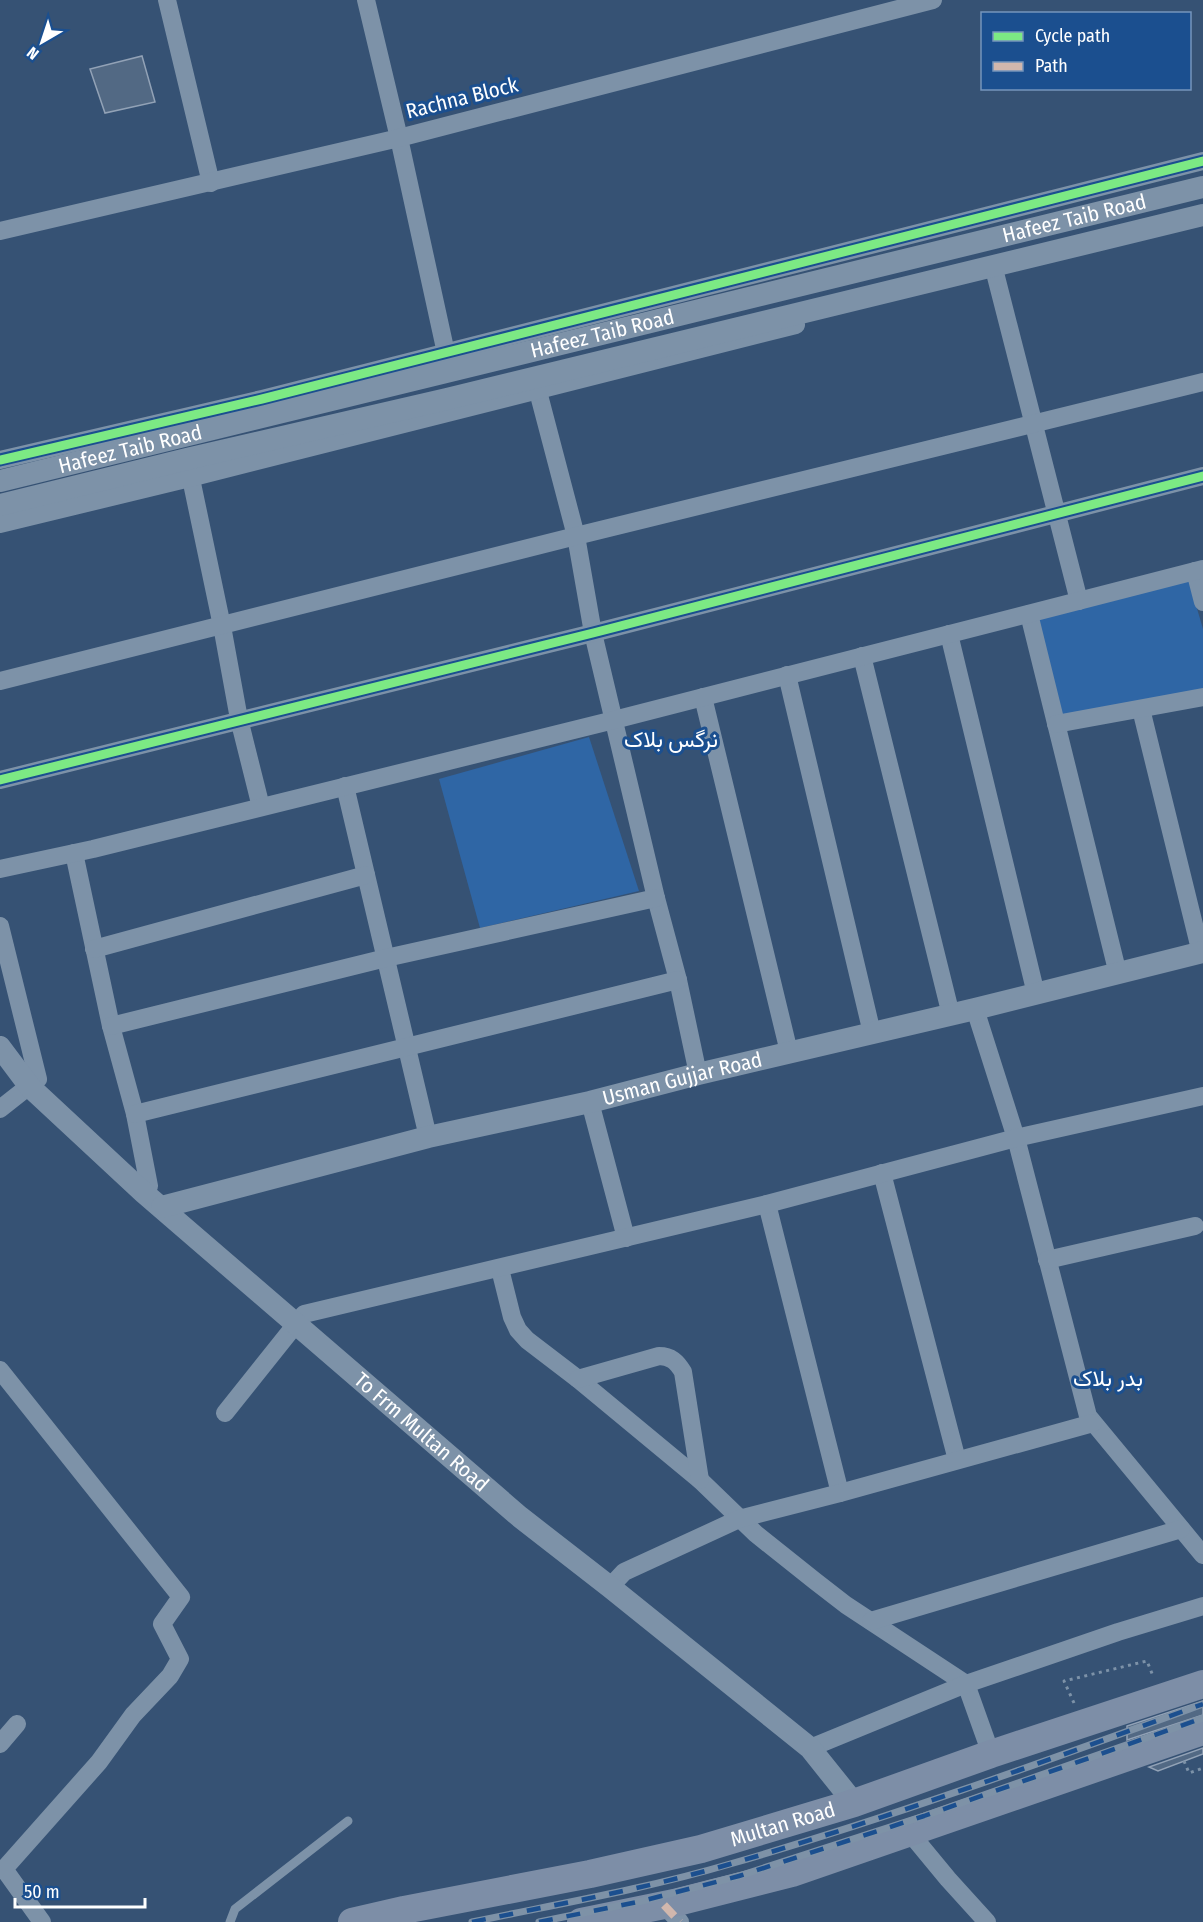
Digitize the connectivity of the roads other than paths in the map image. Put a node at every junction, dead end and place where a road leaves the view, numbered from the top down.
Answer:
1 (166, 0) edge
2 (366, 0) edge
3 (933, 0) edge
4 (399, 138) junction
5 (1203, 161) edge
6 (211, 183) junction
7 (1203, 187) edge
8 (1203, 215) edge
9 (1203, 227) edge
10 (0, 231) edge
11 (864, 268) junction
12 (994, 270) junction
13 (871, 294) junction
14 (446, 352) junction
15 (429, 366) junction
16 (1203, 382) edge
17 (536, 385) junction
18 (1034, 425) junction
19 (0, 460) edge
20 (189, 469) junction
21 (1203, 476) edge
22 (0, 481) edge
23 (0, 505) edge
24 (1057, 514) junction
25 (0, 524) edge
26 (576, 536) junction
27 (1199, 570) edge
28 (1079, 601) junction
29 (1203, 602) edge
30 (1029, 614) junction
31 (222, 626) junction
32 (593, 633) junction
33 (949, 634) junction
34 (862, 656) junction
35 (786, 675) junction
36 (0, 681) edge
37 (703, 697) junction
38 (1203, 697) edge
39 (1141, 709) junction
40 (239, 719) junction
41 (614, 720) junction
42 (1056, 724) junction
43 (0, 780) edge
44 (345, 786) junction
45 (261, 807) junction
46 (74, 853) junction
47 (0, 870) edge
48 (366, 875) junction
49 (656, 898) junction
50 (0, 926) edge
51 (94, 950) junction
52 (1202, 953) edge
53 (386, 958) junction
54 (1118, 974) junction
55 (678, 980) junction
56 (1036, 994) junction
57 (975, 1009) junction
58 (951, 1015) junction
59 (111, 1026) junction
60 (872, 1033) junction
61 (0, 1047) edge
62 (407, 1048) junction
63 (789, 1052) junction
64 (698, 1074) junction
65 (30, 1087) junction
66 (1203, 1096) edge
67 (590, 1102) junction
68 (0, 1109) edge
69 (135, 1114) junction
70 (428, 1137) junction
71 (1016, 1138) junction
72 (882, 1173) junction
73 (144, 1192) junction
74 (767, 1204) junction
75 (162, 1207) junction
76 (1195, 1226) dead end
77 (626, 1238) junction
78 (1047, 1260) junction
79 (500, 1269) junction
80 (297, 1324) junction
81 (0, 1370) edge
82 (578, 1378) junction
83 (225, 1413) dead end
84 (1093, 1423) junction
85 (957, 1460) junction
86 (700, 1480) junction
87 (840, 1493) junction
88 (739, 1519) junction
89 (1181, 1528) junction
90 (1203, 1555) edge
91 (610, 1587) junction
92 (1203, 1606) edge
93 (872, 1621) junction
94 (966, 1684) junction
95 (1203, 1684) edge
96 (18, 1724) dead end
97 (1203, 1731) edge
98 (0, 1744) edge
99 (810, 1748) junction
100 (991, 1754) junction
101 (854, 1803) junction
102 (348, 1821) dead end
103 (910, 1833) junction
104 (672, 1914) edge
105 (42, 1922) edge
106 (230, 1922) edge
107 (352, 1922) edge
108 (581, 1922) edge
109 (987, 1922) edge

1 - 6 street
2 - 4 street
3 - 4 street, Rachna Block
4 - 6 street, Rachna Block
4 - 14 street
5 - 14 street
6 - 10 street, Rachna Block
7 - 11 street, Hafeez Taib Road
8 - 12 street, Hafeez Taib Road
9 - 12 street
11 - 13 street
11 - 15 street, Hafeez Taib Road
12 - 13 street, Hafeez Taib Road
12 - 17 street
12 - 18 street
13 - 17 street, Hafeez Taib Road
14 - 15 street
15 - 19 street
15 - 22 street, Hafeez Taib Road
16 - 18 street
17 - 20 street, Hafeez Taib Road
17 - 26 street
18 - 24 street
18 - 26 street
20 - 23 street, Hafeez Taib Road
20 - 25 street
20 - 31 street
21 - 24 street
24 - 28 street
24 - 32 street
26 - 31 street
26 - 32 street
27 - 28 street
27 - 29 street
28 - 30 street
30 - 33 street
30 - 42 street
31 - 36 street
31 - 40 street
32 - 40 street
32 - 41 street
33 - 34 street
33 - 56 street
34 - 35 street
34 - 58 street
35 - 37 street
35 - 60 street
37 - 41 street
37 - 63 street
38 - 39 street
39 - 42 street
39 - 52 street
40 - 43 street
40 - 45 street
41 - 44 street
41 - 49 street
42 - 54 street
44 - 45 street
44 - 48 street
45 - 46 street
46 - 47 street
46 - 51 street
48 - 51 street
48 - 53 street
49 - 53 street
49 - 55 street
50 - 65 street
51 - 59 street
52 - 54 street, Usman Gujjar Road
53 - 59 street
53 - 62 street
54 - 56 street, Usman Gujjar Road
55 - 62 street
55 - 64 street
56 - 57 street, Usman Gujjar Road
57 - 58 street, Usman Gujjar Road
57 - 71 street
58 - 60 street, Usman Gujjar Road
59 - 69 street
60 - 63 street, Usman Gujjar Road
61 - 65 street, To Frm Multan Road
62 - 69 street
62 - 70 street
63 - 64 street, Usman Gujjar Road
64 - 67 street, Usman Gujjar Road
65 - 68 street
65 - 73 street, To Frm Multan Road
66 - 71 street
67 - 70 street, Usman Gujjar Road
67 - 77 street
69 - 73 street
70 - 75 street, Usman Gujjar Road
71 - 72 street
71 - 78 street
72 - 74 street
72 - 85 street
73 - 75 street, To Frm Multan Road
74 - 77 street
74 - 87 street
75 - 80 street, To Frm Multan Road
76 - 78 street
77 - 79 street
78 - 84 street
79 - 80 street
79 - 82 street
80 - 83 street
80 - 91 street, To Frm Multan Road
81 - 105 street
82 - 86 street
82 - 86 street
84 - 85 street
84 - 89 street
85 - 87 street
86 - 88 street
87 - 88 street
88 - 91 street
88 - 93 street
89 - 90 street
89 - 93 street
91 - 99 street, To Frm Multan Road
92 - 94 street
93 - 94 street
94 - 99 street
94 - 100 street
95 - 100 main road, Multan Road
96 - 98 street
97 - 103 main road
99 - 101 street, To Frm Multan Road
100 - 101 main road, Multan Road
101 - 107 main road, Multan Road
102 - 106 lane
103 - 104 main road
103 - 109 street
104 - 108 main road

